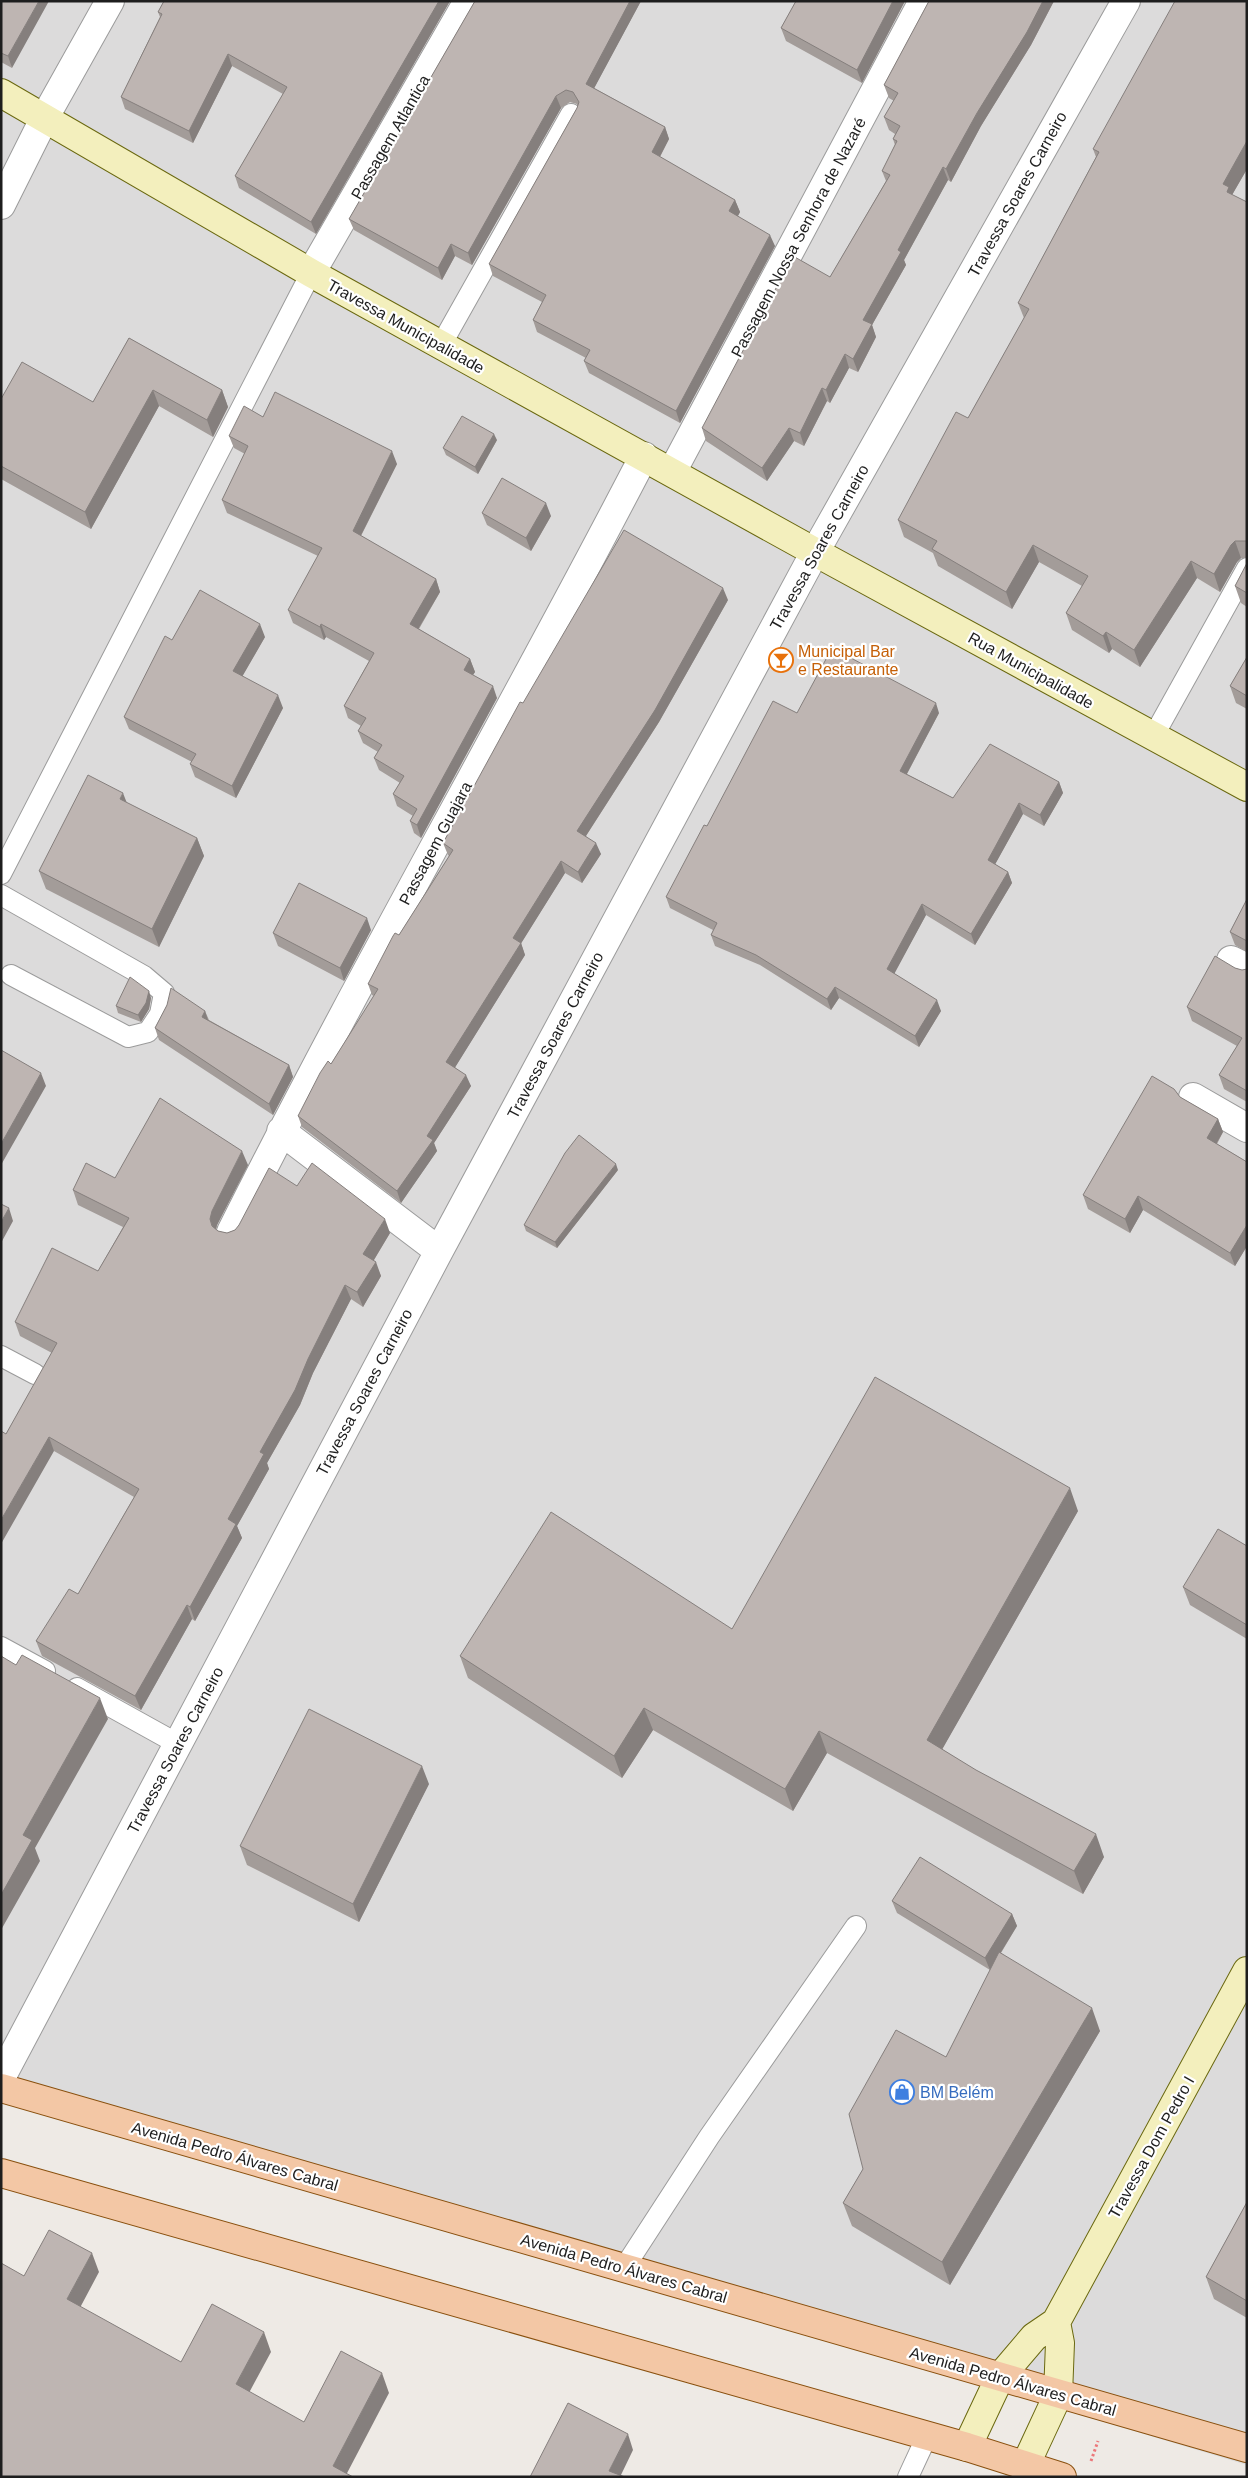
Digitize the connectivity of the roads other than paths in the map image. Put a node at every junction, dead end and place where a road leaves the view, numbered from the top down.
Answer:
1 (110, 1) edge
2 (468, 1) edge
3 (923, 1) edge
4 (1126, 1) edge
5 (1, 93) edge
6 (570, 114) dead end
7 (45, 117) junction
8 (1, 205) edge
9 (311, 273) junction
10 (441, 345) junction
11 (644, 456) junction
12 (672, 472) junction
13 (815, 552) junction
14 (1247, 568) edge
15 (1153, 737) junction
16 (1247, 788) edge
17 (3, 868) edge
18 (1, 895) edge
19 (11, 975) dead end
20 (1193, 1097) dead end
21 (1247, 1128) edge
22 (282, 1132) junction
23 (231, 1232) edge
24 (439, 1251) junction
25 (1, 1356) edge
26 (35, 1374) dead end
27 (1, 1647) edge
28 (178, 1744) junction
29 (856, 1926) dead end
30 (1247, 1971) edge
31 (1, 2078) edge
32 (1, 2088) edge
33 (1, 2173) edge
34 (624, 2268) junction
35 (1056, 2322) junction
36 (1000, 2377) junction
37 (1058, 2395) junction
38 (927, 2436) junction
39 (967, 2447) junction
40 (1247, 2448) edge
41 (1025, 2466) junction
42 (908, 2477) edge
43 (1062, 2477) edge

1 - 7 street
2 - 9 street, Passagem Atlantica
3 - 12 street, Passagem Nossa Senhora de Nazaré
4 - 13 street, Travessa Soares Carneiro
5 - 7 street, Travessa Municipalidade
6 - 10 lane
7 - 8 street
7 - 9 street, Travessa Municipalidade
9 - 10 street, Travessa Municipalidade
9 - 17 lane
10 - 11 street, Travessa Municipalidade
11 - 12 street, Travessa Municipalidade
11 - 22 street, Passagem Guajara
12 - 13 street, Travessa Municipalidade
13 - 15 street, Rua Municipalidade
13 - 24 street, Travessa Soares Carneiro
14 - 15 lane
15 - 16 street, Rua Municipalidade
18 - 19 lane
20 - 21 street
22 - 23 street, Passagem Guajara
22 - 24 street
24 - 28 street, Travessa Soares Carneiro
25 - 26 lane
27 - 28 lane
28 - 31 street, Travessa Soares Carneiro
29 - 34 lane
30 - 35 street, Travessa Dom Pedro I
32 - 34 main road, Avenida Pedro Álvares Cabral
33 - 38 main road
34 - 36 main road, Avenida Pedro Álvares Cabral
35 - 36 street, Travessa Dom Pedro I
35 - 37 street
36 - 37 main road, Avenida Pedro Álvares Cabral
36 - 39 street, Travessa Dom Pedro I
37 - 40 main road, Avenida Pedro Álvares Cabral
37 - 41 street
38 - 39 main road
38 - 42 lane
39 - 41 main road
41 - 43 main road

